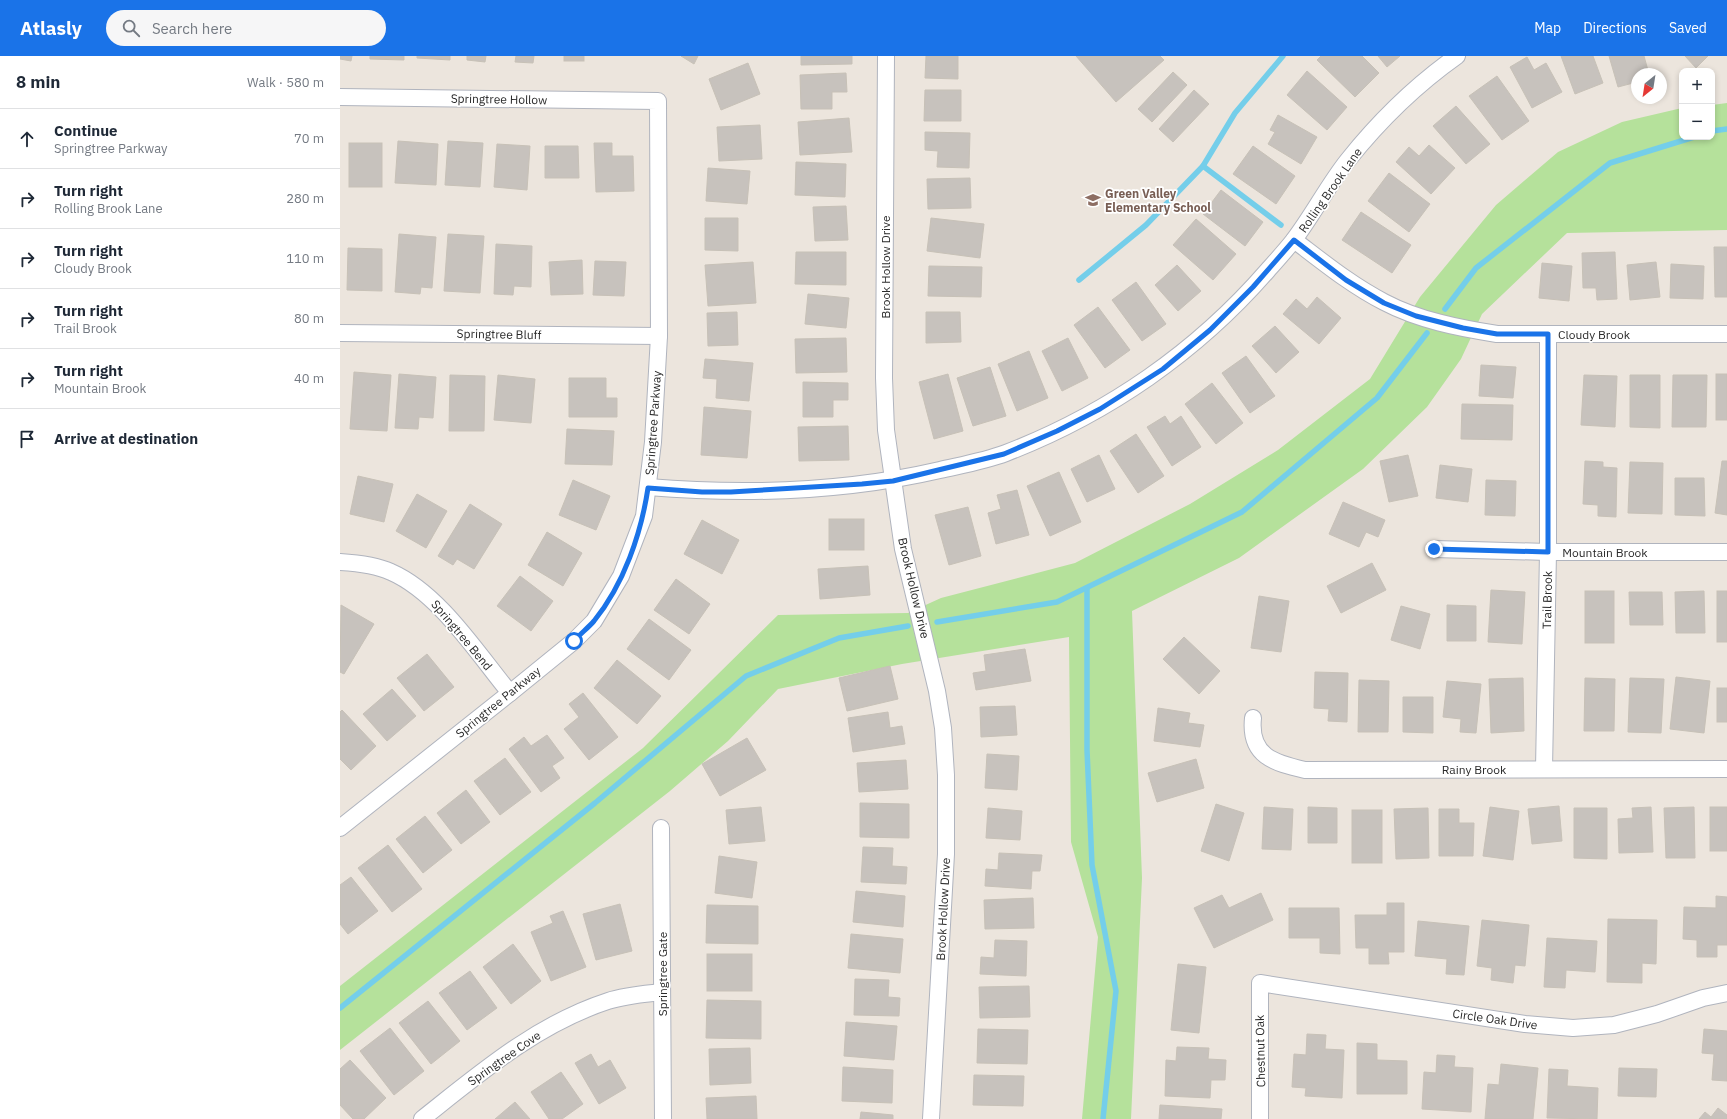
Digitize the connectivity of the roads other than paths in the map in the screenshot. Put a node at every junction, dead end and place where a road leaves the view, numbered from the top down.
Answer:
1 (886, 56) edge
2 (1457, 56) edge
3 (340, 97) edge
4 (658, 101) joint
5 (1294, 240) junction
6 (340, 333) edge
7 (1548, 334) junction
8 (1727, 334) edge
9 (659, 336) junction
10 (893, 481) junction
11 (648, 488) junction
12 (1434, 549) dead end
13 (1548, 552) junction
14 (1727, 552) edge
15 (340, 562) edge
16 (510, 693) junction
17 (1253, 718) dead end
18 (1544, 769) junction
19 (1727, 769) edge
20 (340, 828) edge
21 (661, 828) dead end
22 (1260, 983) joint
23 (662, 992) junction
24 (1727, 993) edge
25 (422, 1119) edge
26 (663, 1119) edge
27 (931, 1119) edge
28 (1260, 1119) edge

1 - 10 street, Brook Hollow Drive
2 - 5 street, Rolling Brook Lane
3 - 4 street, Springtree Hollow
4 - 9 street, Springtree Parkway
5 - 7 street, Cloudy Brook
5 - 10 street, Rolling Brook Lane
6 - 9 street, Springtree Bluff
7 - 8 street, Cloudy Brook
7 - 13 street, Trail Brook
9 - 11 street, Springtree Parkway
10 - 11 street, Rolling Brook Lane
10 - 27 street, Brook Hollow Drive
11 - 16 street, Springtree Parkway
12 - 13 street, Mountain Brook
13 - 14 street, Mountain Brook
13 - 18 street, Trail Brook
15 - 16 street, Springtree Bend
16 - 20 street, Springtree Parkway
17 - 18 street, Rainy Brook
18 - 19 street, Rainy Brook
21 - 23 street, Springtree Gate
22 - 24 street, Circle Oak Drive
22 - 28 street, Chestnut Oak
23 - 25 street, Springtree Cove
23 - 26 street, Springtree Gate

